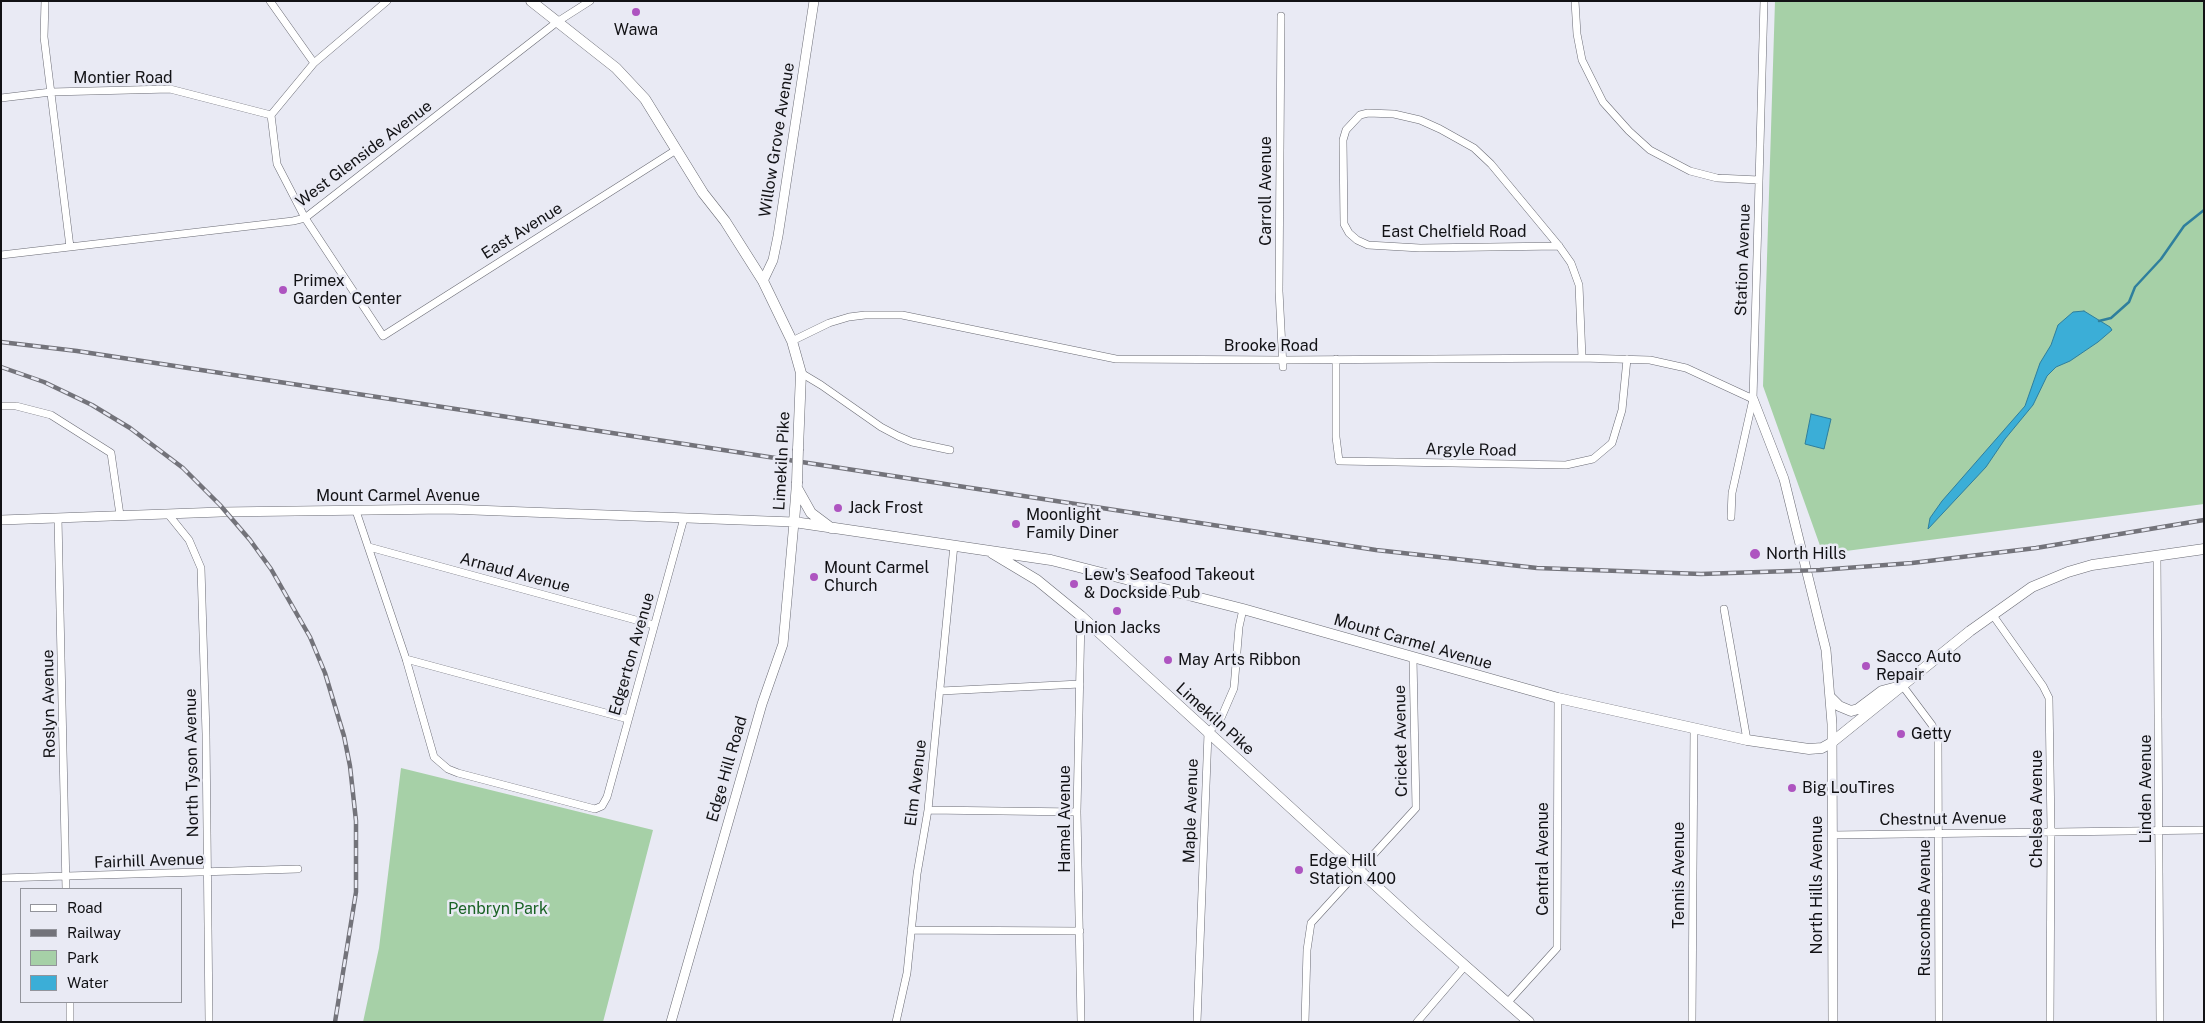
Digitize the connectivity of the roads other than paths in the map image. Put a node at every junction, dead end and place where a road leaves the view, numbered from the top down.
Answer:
1 (45, 1) edge
2 (270, 1) edge
3 (387, 1) edge
4 (531, 1) edge
5 (590, 1) edge
6 (814, 1) edge
7 (1574, 1) edge
8 (1764, 1) edge
9 (1280, 16) dead end
10 (557, 22) junction
11 (314, 63) junction
12 (51, 92) junction
13 (1, 98) edge
14 (271, 115) junction
15 (676, 150) junction
16 (1759, 180) junction
17 (305, 218) junction
18 (1559, 246) junction
19 (70, 247) junction
20 (1, 255) edge
21 (763, 281) junction
22 (792, 341) junction
23 (1582, 358) junction
24 (1336, 359) junction
25 (1627, 359) junction
26 (1283, 364) junction
27 (801, 373) junction
28 (1753, 399) junction
29 (1, 406) edge
30 (950, 450) dead end
31 (796, 485) junction
32 (356, 511) junction
33 (168, 514) junction
34 (120, 515) junction
35 (1731, 517) dead end
36 (58, 518) junction
37 (684, 518) junction
38 (1, 520) edge
39 (794, 522) junction
40 (832, 528) junction
41 (954, 546) junction
42 (369, 547) junction
43 (2204, 549) edge
44 (988, 550) junction
45 (2157, 557) junction
46 (1724, 609) dead end
47 (1243, 610) junction
48 (1992, 614) junction
49 (1081, 616) junction
50 (654, 625) junction
51 (1413, 658) junction
52 (406, 659) junction
53 (1080, 684) junction
54 (1902, 685) junction
55 (941, 691) junction
56 (1558, 698) junction
57 (1831, 698) junction
58 (628, 719) junction
59 (1694, 728) junction
60 (1208, 733) junction
61 (1746, 740) junction
62 (1831, 743) junction
63 (928, 810) junction
64 (1077, 812) junction
65 (2160, 830) junction
66 (2204, 830) edge
67 (2051, 831) junction
68 (1939, 834) junction
69 (1832, 835) junction
70 (298, 869) dead end
71 (1360, 870) junction
72 (208, 873) junction
73 (66, 877) junction
74 (1, 878) edge
75 (66, 888) edge
76 (911, 930) junction
77 (1080, 931) junction
78 (1465, 966) junction
79 (1508, 1002) junction
80 (70, 1003) edge
81 (70, 1022) edge
82 (209, 1022) edge
83 (671, 1022) edge
84 (896, 1022) edge
85 (1081, 1022) edge
86 (1197, 1022) edge
87 (1304, 1022) edge
88 (1416, 1022) edge
89 (1529, 1022) edge
90 (1692, 1022) edge
91 (1833, 1022) edge
92 (1939, 1022) edge
93 (2050, 1022) edge
94 (2160, 1022) edge

1 - 12 street
2 - 11 street
3 - 11 street
4 - 10 main road, Limekiln Pike
5 - 10 street, West Glenside Avenue
6 - 21 street, Willow Grove Avenue
7 - 16 street
8 - 16 street, Station Avenue
9 - 26 street, Carroll Avenue
10 - 15 main road, Limekiln Pike
10 - 17 street, West Glenside Avenue
11 - 14 street
12 - 13 street, Montier Road
12 - 14 street, Montier Road
12 - 19 street
14 - 17 street
15 - 17 street, East Avenue
15 - 21 main road, Limekiln Pike
16 - 28 street, Station Avenue
17 - 19 street, West Glenside Avenue
18 - 18 street, East Chelfield Road
18 - 23 street
19 - 20 street, West Glenside Avenue
21 - 22 main road, Limekiln Pike
22 - 26 street, Brooke Road
22 - 27 main road, Limekiln Pike
23 - 24 street, Brooke Road
23 - 25 street, Brooke Road
24 - 25 street, Argyle Road
24 - 26 street, Brooke Road
25 - 28 street, Brooke Road
27 - 30 street
27 - 31 main road, Limekiln Pike, bridge
28 - 35 street, Station Avenue
28 - 57 street, North Hills Avenue
29 - 34 street
31 - 39 main road, Limekiln Pike
31 - 40 main road
32 - 33 street, Mount Carmel Avenue
32 - 37 street, Mount Carmel Avenue
32 - 42 street
33 - 34 street, Mount Carmel Avenue
33 - 72 street, North Tyson Avenue
34 - 36 street, Mount Carmel Avenue
36 - 38 street, Mount Carmel Avenue
36 - 73 street, Roslyn Avenue
37 - 39 street, Mount Carmel Avenue
37 - 50 street, Edgerton Avenue
39 - 40 main road, Limekiln Pike
39 - 83 street, Edge Hill Road
40 - 41 main road, Limekiln Pike
41 - 44 main road, Limekiln Pike
41 - 55 street, Elm Avenue
42 - 50 street, Arnaud Avenue
42 - 52 street
43 - 45 main road
44 - 47 main road, Mount Carmel Avenue
44 - 49 main road, Limekiln Pike
45 - 48 main road
45 - 65 street, Linden Avenue
46 - 61 street
47 - 51 main road, Mount Carmel Avenue
47 - 60 street
48 - 54 main road
48 - 67 street, Chelsea Avenue
49 - 53 street, Hamel Avenue
49 - 60 main road, Limekiln Pike
50 - 58 street, Edgerton Avenue
51 - 56 main road, Mount Carmel Avenue
51 - 71 street, Cricket Avenue
52 - 58 street
52 - 58 street, Edgerton Avenue
53 - 55 street
53 - 64 street, Hamel Avenue
54 - 57 main road
54 - 62 main road
54 - 68 street, Ruscombe Avenue
55 - 63 street, Elm Avenue
56 - 59 main road, Mount Carmel Avenue
56 - 79 street, Central Avenue
57 - 62 street, North Hills Avenue
59 - 61 main road, Mount Carmel Avenue
59 - 90 street, Tennis Avenue
60 - 71 main road, Limekiln Pike
60 - 86 street, Maple Avenue
61 - 62 main road, Mount Carmel Avenue
62 - 69 street, North Hills Avenue
63 - 64 street
63 - 76 street, Elm Avenue
64 - 77 street, Hamel Avenue
65 - 66 street, Chestnut Avenue
65 - 67 street, Chestnut Avenue
65 - 94 street, Linden Avenue
67 - 68 street, Chestnut Avenue
67 - 93 street, Chelsea Avenue
68 - 69 street, Chestnut Avenue
68 - 92 street, Ruscombe Avenue
69 - 91 street, North Hills Avenue
70 - 72 street, Fairhill Avenue
71 - 78 main road, Limekiln Pike
71 - 87 street, Cricket Avenue
72 - 73 street, Fairhill Avenue
72 - 82 street, North Tyson Avenue
73 - 74 street, Fairhill Avenue
73 - 75 street, Roslyn Avenue
76 - 77 street
76 - 84 street, Elm Avenue
77 - 85 street, Hamel Avenue
78 - 79 main road, Limekiln Pike
78 - 88 street
79 - 89 main road, Limekiln Pike
80 - 81 street

